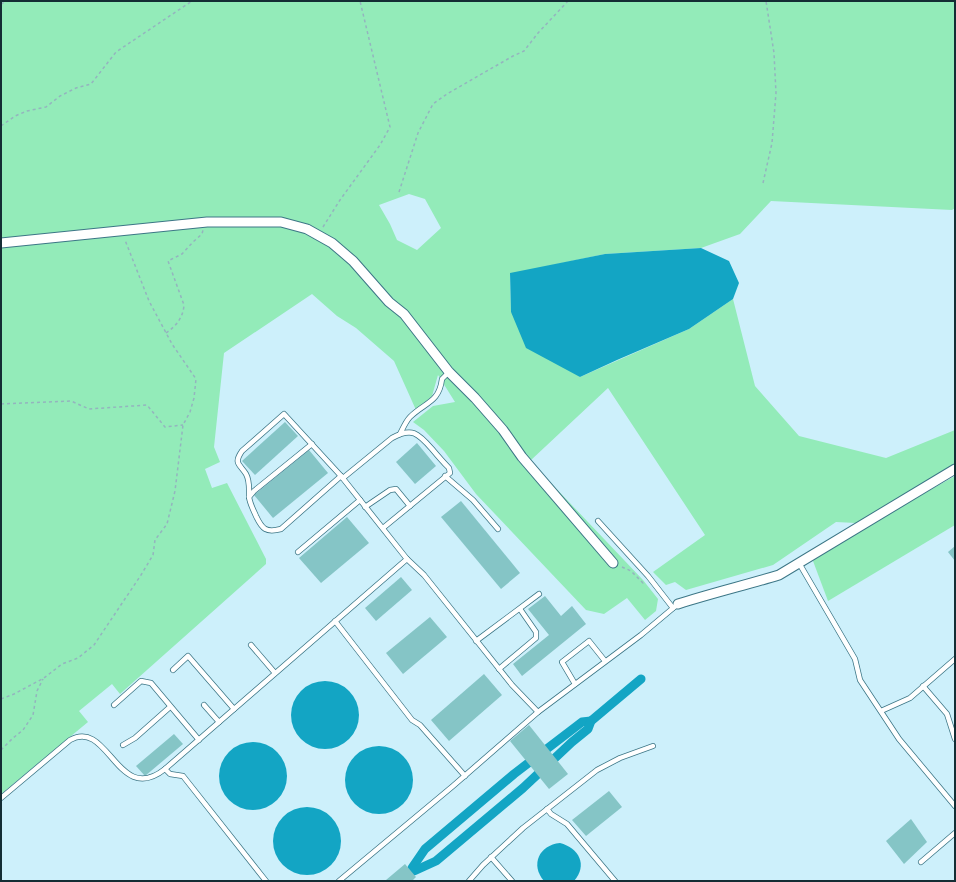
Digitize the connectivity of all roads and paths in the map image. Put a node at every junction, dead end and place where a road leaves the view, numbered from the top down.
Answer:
1 (7, 1) edge
2 (192, 1) edge
3 (360, 1) edge
4 (568, 1) edge
5 (766, 1) edge
6 (1, 4) edge
7 (1, 126) edge
8 (763, 182) dead end
9 (400, 192) dead end
10 (203, 223) junction
11 (122, 231) junction
12 (318, 235) junction
13 (1, 243) edge
14 (166, 334) junction
15 (449, 372) junction
16 (1, 404) edge
17 (183, 425) junction
18 (400, 434) junction
19 (312, 444) junction
20 (955, 469) edge
21 (445, 476) junction
22 (342, 477) junction
23 (249, 497) junction
24 (360, 500) junction
25 (410, 506) junction
26 (366, 507) junction
27 (598, 521) dead end
28 (382, 528) junction
29 (498, 529) dead end
30 (298, 552) dead end
31 (406, 559) junction
32 (613, 563) joint
33 (799, 563) junction
34 (652, 581) junction
35 (539, 594) dead end
36 (676, 606) junction
37 (520, 609) junction
38 (335, 621) junction
39 (476, 641) junction
40 (251, 645) dead end
41 (955, 659) edge
42 (606, 661) junction
43 (499, 669) junction
44 (173, 670) dead end
45 (275, 673) junction
46 (44, 678) junction
47 (575, 684) junction
48 (923, 686) junction
49 (1, 699) edge
50 (114, 705) dead end
51 (204, 705) dead end
52 (170, 708) junction
53 (234, 709) junction
54 (880, 711) junction
55 (538, 712) junction
56 (219, 722) junction
57 (955, 739) edge
58 (199, 740) junction
59 (123, 745) dead end
60 (653, 746) dead end
61 (1, 750) edge
62 (165, 769) junction
63 (465, 776) junction
64 (1, 798) edge
65 (955, 806) edge
66 (548, 809) junction
67 (955, 833) edge
68 (491, 857) junction
69 (921, 862) dead end
70 (266, 881) edge
71 (340, 881) edge
72 (469, 881) edge
73 (512, 881) edge
74 (615, 881) edge

1 - 6 path
2 - 7 path
3 - 12 path
4 - 9 path
5 - 8 path
10 - 11 street
10 - 12 street
10 - 14 path
11 - 13 street
11 - 14 path
12 - 15 street
14 - 17 path
15 - 18 lane
15 - 32 street
16 - 17 path
17 - 46 path
18 - 21 lane
18 - 22 lane
19 - 22 lane
19 - 23 lane
19 - 23 lane
20 - 33 street
21 - 25 lane
21 - 29 lane
22 - 23 lane
22 - 24 lane
24 - 26 lane
24 - 30 lane
25 - 26 lane
25 - 28 lane
26 - 28 lane
27 - 34 lane
28 - 31 lane
31 - 38 lane
31 - 39 lane
32 - 34 path
33 - 36 street
33 - 54 lane
34 - 36 lane
35 - 37 lane
36 - 42 lane
37 - 39 lane
37 - 43 lane
38 - 45 lane
38 - 63 lane
39 - 43 lane
40 - 45 lane
41 - 48 lane
42 - 47 lane
42 - 47 lane
43 - 55 lane
44 - 53 lane
45 - 53 lane
46 - 49 path
46 - 61 path
47 - 55 lane
48 - 54 lane
48 - 57 lane
50 - 52 lane
51 - 56 lane
52 - 58 lane
52 - 59 lane
53 - 56 lane
54 - 65 lane
55 - 63 lane
56 - 58 lane
58 - 62 lane
60 - 66 lane
62 - 64 lane
62 - 70 lane
63 - 71 lane
66 - 68 lane
66 - 74 lane
67 - 69 lane
68 - 72 lane
68 - 73 lane

